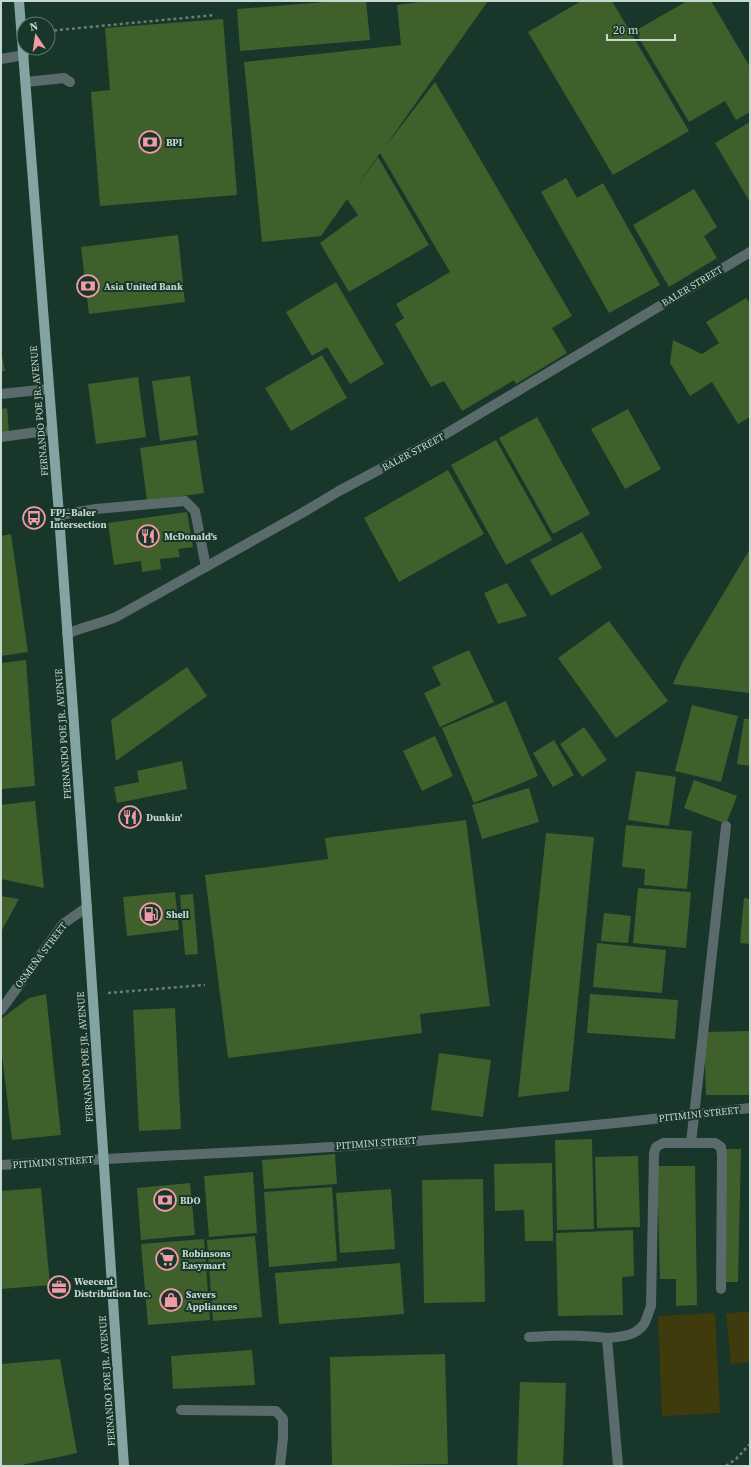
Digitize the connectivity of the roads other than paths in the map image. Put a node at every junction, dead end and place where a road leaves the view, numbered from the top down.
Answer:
1 (19, 1) edge
2 (20, 16) edge
3 (18, 56) edge
4 (24, 56) edge
5 (1, 59) edge
6 (26, 82) junction
7 (70, 82) dead end
8 (750, 252) edge
9 (49, 390) junction
10 (1, 394) edge
11 (52, 430) junction
12 (1, 437) edge
13 (59, 515) junction
14 (206, 567) junction
15 (67, 634) junction
16 (726, 826) dead end
17 (87, 907) junction
18 (1, 1010) edge
19 (750, 1108) edge
20 (694, 1115) junction
21 (691, 1142) junction
22 (104, 1158) junction
23 (1, 1165) edge
24 (721, 1289) dead end
25 (529, 1337) dead end
26 (607, 1338) junction
27 (181, 1410) dead end
28 (124, 1466) edge
29 (280, 1466) edge
30 (618, 1466) edge

1 - 2 main road, FERNANDO POE JR. AVENUE
3 - 5 street
4 - 6 main road, FERNANDO POE JR. AVENUE
6 - 7 street
6 - 9 main road, FERNANDO POE JR. AVENUE
8 - 14 street, BALER STREET
9 - 10 street
9 - 11 main road, FERNANDO POE JR. AVENUE
11 - 12 street
11 - 13 main road, FERNANDO POE JR. AVENUE
13 - 14 street
13 - 15 main road, FERNANDO POE JR. AVENUE
14 - 15 street, BALER STREET
15 - 17 main road, FERNANDO POE JR. AVENUE
16 - 20 street
17 - 18 street, OSMEÑA STREET
17 - 22 main road, FERNANDO POE JR. AVENUE
19 - 20 street, PITIMINI STREET
20 - 21 street
20 - 22 street, PITIMINI STREET
21 - 24 street
21 - 26 street
22 - 23 street, PITIMINI STREET
22 - 28 main road, FERNANDO POE JR. AVENUE
25 - 26 street
26 - 30 street
27 - 29 street

